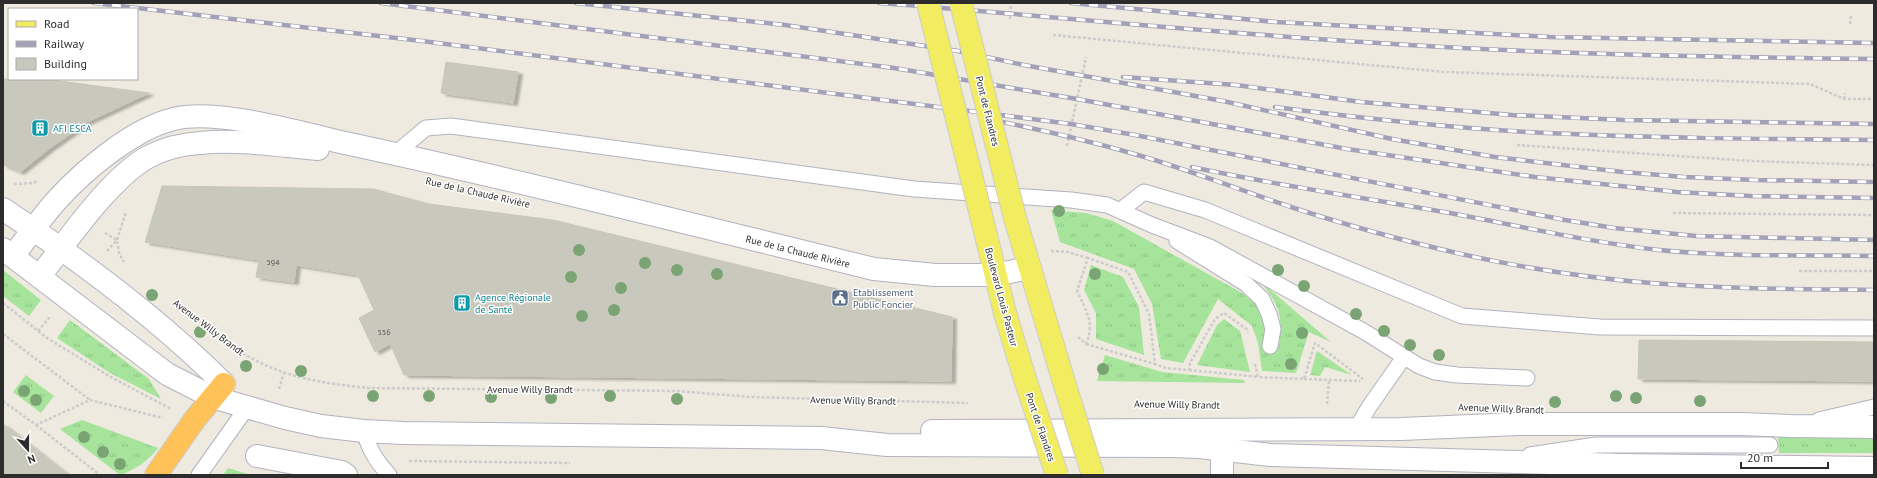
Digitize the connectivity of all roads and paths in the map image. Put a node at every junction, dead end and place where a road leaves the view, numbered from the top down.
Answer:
1 (928, 3) edge
2 (961, 3) edge
3 (1011, 3) edge
4 (1851, 16) dead end
5 (1010, 19) dead end
6 (1850, 24) dead end
7 (1053, 35) dead end
8 (1086, 58) dead end
9 (1845, 93) dead end
10 (1844, 99) junction
11 (1874, 100) edge
12 (1517, 145) dead end
13 (1067, 146) dead end
14 (395, 154) junction
15 (1874, 165) edge
16 (8, 183) dead end
17 (56, 201) junction
18 (3, 209) edge
19 (126, 210) dead end
20 (1121, 210) junction
21 (1673, 213) dead end
22 (1874, 215) edge
23 (84, 220) junction
24 (1152, 225) junction
25 (33, 230) junction
26 (117, 240) junction
27 (61, 249) junction
28 (8, 252) edge
29 (1068, 252) dead end
30 (1088, 258) junction
31 (125, 263) dead end
32 (1029, 268) junction
33 (1799, 271) dead end
34 (1874, 271) edge
35 (995, 275) junction
36 (40, 276) junction
37 (3, 303) edge
38 (179, 305) dead end
39 (1874, 328) edge
40 (3, 334) edge
41 (1077, 336) dead end
42 (1249, 336) dead end
43 (1086, 344) junction
44 (1270, 346) dead end
45 (1254, 357) dead end
46 (1404, 357) junction
47 (1155, 364) junction
48 (1189, 370) junction
49 (1258, 377) junction
50 (1527, 378) dead end
51 (1025, 379) joint
52 (1304, 379) junction
53 (1328, 381) junction
54 (218, 391) junction
55 (90, 400) junction
56 (3, 401) edge
57 (969, 403) dead end
58 (248, 406) junction
59 (1368, 407) junction
60 (1874, 407) edge
61 (171, 409) dead end
62 (162, 418) dead end
63 (36, 425) junction
64 (1792, 426) junction
65 (1874, 427) edge
66 (1222, 429) junction
67 (1356, 429) junction
68 (364, 432) junction
69 (821, 438) junction
70 (1770, 445) dead end
71 (1222, 450) junction
72 (257, 456) dead end
73 (1485, 461) junction
74 (1622, 465) junction
75 (1874, 468) edge
76 (100, 475) edge
77 (156, 475) edge
78 (199, 475) edge
79 (346, 475) edge
80 (389, 475) edge
81 (1057, 475) edge
82 (1093, 475) edge
83 (1222, 475) edge
84 (1597, 475) edge

1 - 35 main road, Boulevard Louis Pasteur, bridge
2 - 32 main road, Pont de Flandres, bridge
3 - 5 path
4 - 6 path
7 - 10 path
8 - 13 path
9 - 10 path
10 - 11 path
12 - 15 path
14 - 17 street, Rue de la Chaude Rivière
14 - 20 lane
14 - 23 street, Rue de la Chaude Rivière
14 - 35 street, Rue de la Chaude Rivière
16 - 17 path
17 - 25 street, Rue de la Chaude Rivière
18 - 25 street
19 - 26 path
20 - 24 lane
20 - 39 lane
21 - 22 path
23 - 26 path
23 - 27 street, Rue de la Chaude Rivière
24 - 44 lane
24 - 46 lane
25 - 27 street
25 - 28 street, Rue de la Chaude Rivière
26 - 31 path
27 - 36 street, Rue de la Chaude Rivière
27 - 54 street, Avenue Willy Brandt
28 - 36 street, Rue de la Chaude Rivière
29 - 30 path
30 - 43 path
30 - 47 path
32 - 35 street, Rue de la Chaude Rivière
32 - 82 main road, bridge
33 - 34 path
35 - 51 main road, Boulevard Louis Pasteur
36 - 54 street, Avenue Willy Brandt
37 - 61 path
38 - 57 path, Avenue Willy Brandt
40 - 55 path
41 - 43 path
42 - 48 path
43 - 47 path
45 - 49 path
46 - 50 lane
46 - 59 lane
47 - 48 path
48 - 49 path
49 - 52 path
51 - 81 main road, Pont de Flandres, bridge
52 - 53 path
52 - 53 path
53 - 59 path
54 - 58 street, Avenue Willy Brandt
54 - 77 highway
55 - 62 path
55 - 63 path
56 - 63 path
58 - 68 street, Avenue Willy Brandt
58 - 78 lane
59 - 67 lane
60 - 64 lane
63 - 76 path
64 - 65 street, Avenue Willy Brandt
64 - 67 street, Avenue Willy Brandt
66 - 67 street, Avenue Willy Brandt
66 - 69 street, Avenue Willy Brandt
66 - 71 street
68 - 69 street, Avenue Willy Brandt
68 - 80 lane
69 - 71 street, Avenue Willy Brandt
70 - 73 lane
71 - 73 street, Avenue Willy Brandt
71 - 83 street
72 - 79 street
73 - 74 street, Avenue Willy Brandt
74 - 75 street, Avenue Willy Brandt
74 - 84 lane

